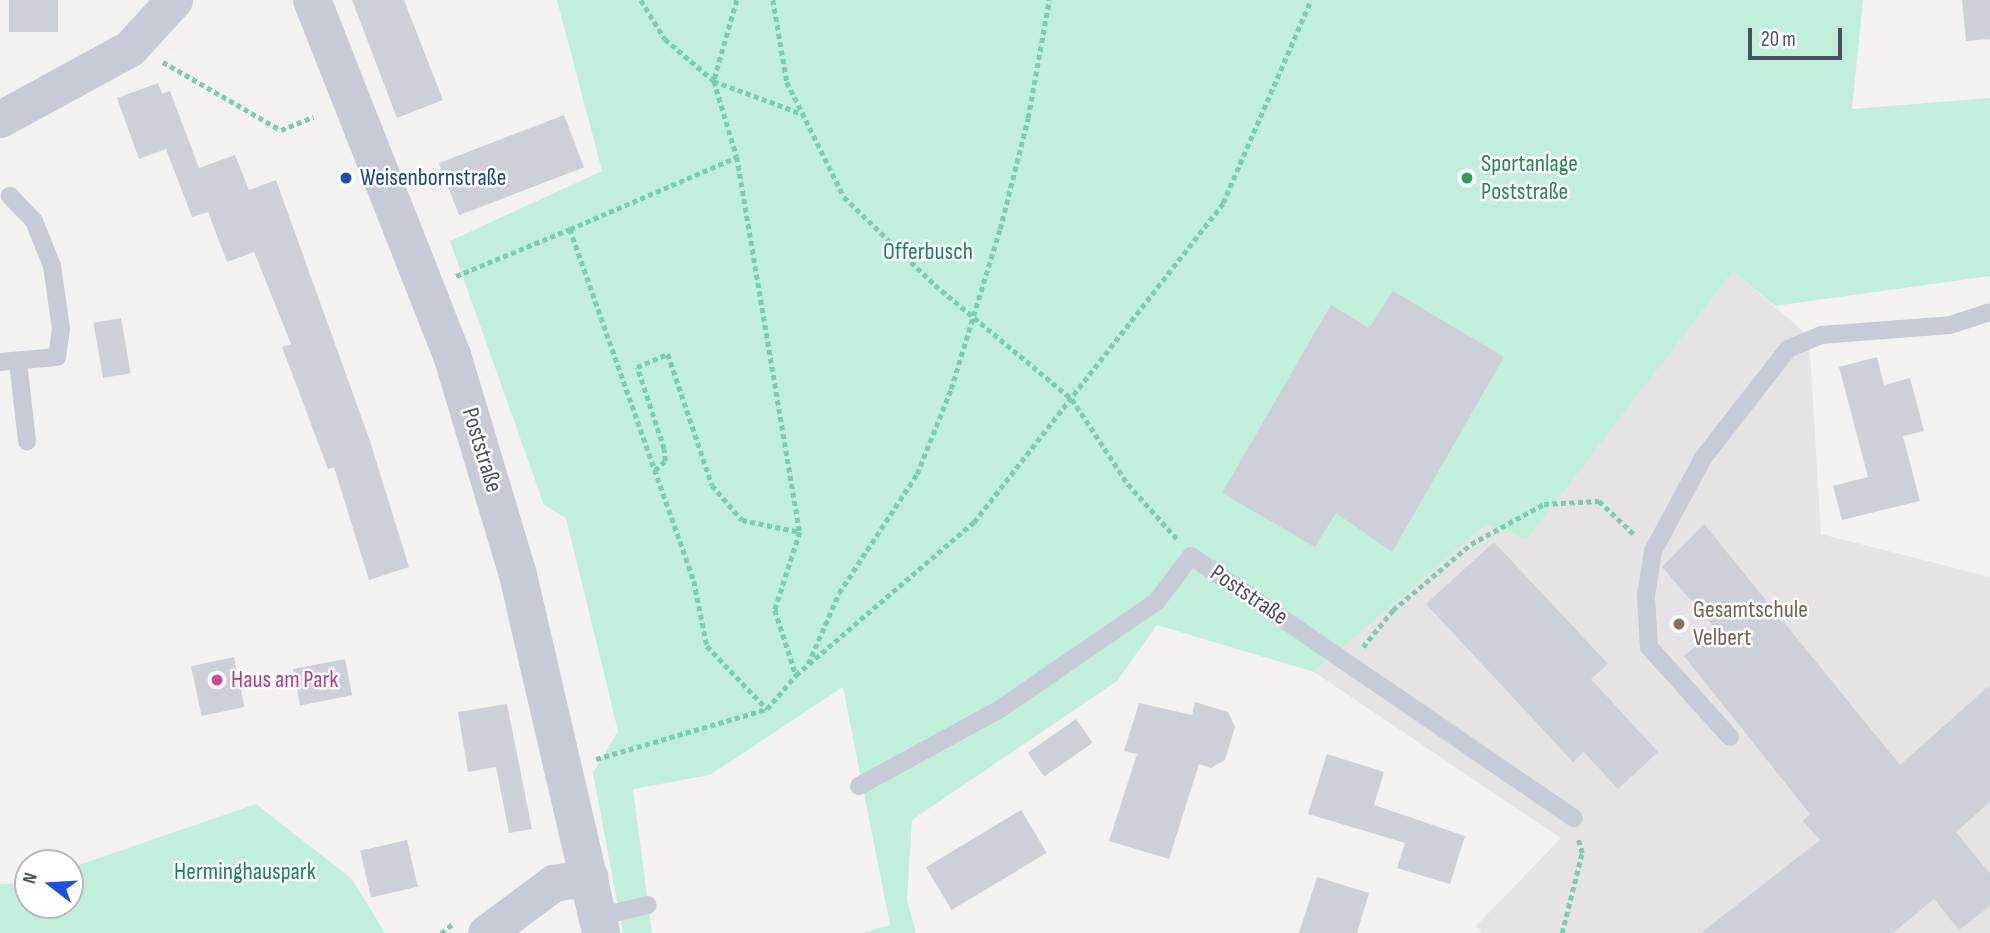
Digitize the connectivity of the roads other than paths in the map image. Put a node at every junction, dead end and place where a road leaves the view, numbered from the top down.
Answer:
1 (174, 0) edge
2 (312, 0) edge
3 (0, 119) edge
4 (10, 196) dead end
5 (1990, 312) edge
6 (0, 362) edge
7 (18, 362) junction
8 (27, 442) dead end
9 (1730, 737) dead end
10 (859, 786) dead end
11 (1574, 818) road end
12 (590, 877) junction
13 (648, 905) dead end
14 (599, 925) edge
15 (486, 933) edge

1 - 3 street
2 - 12 street, Poststraße
4 - 7 lane
5 - 9 lane
6 - 7 lane
7 - 8 lane
10 - 11 lane, Poststraße
12 - 14 street, Poststraße
12 - 15 street
13 - 14 lane, Poststraße

